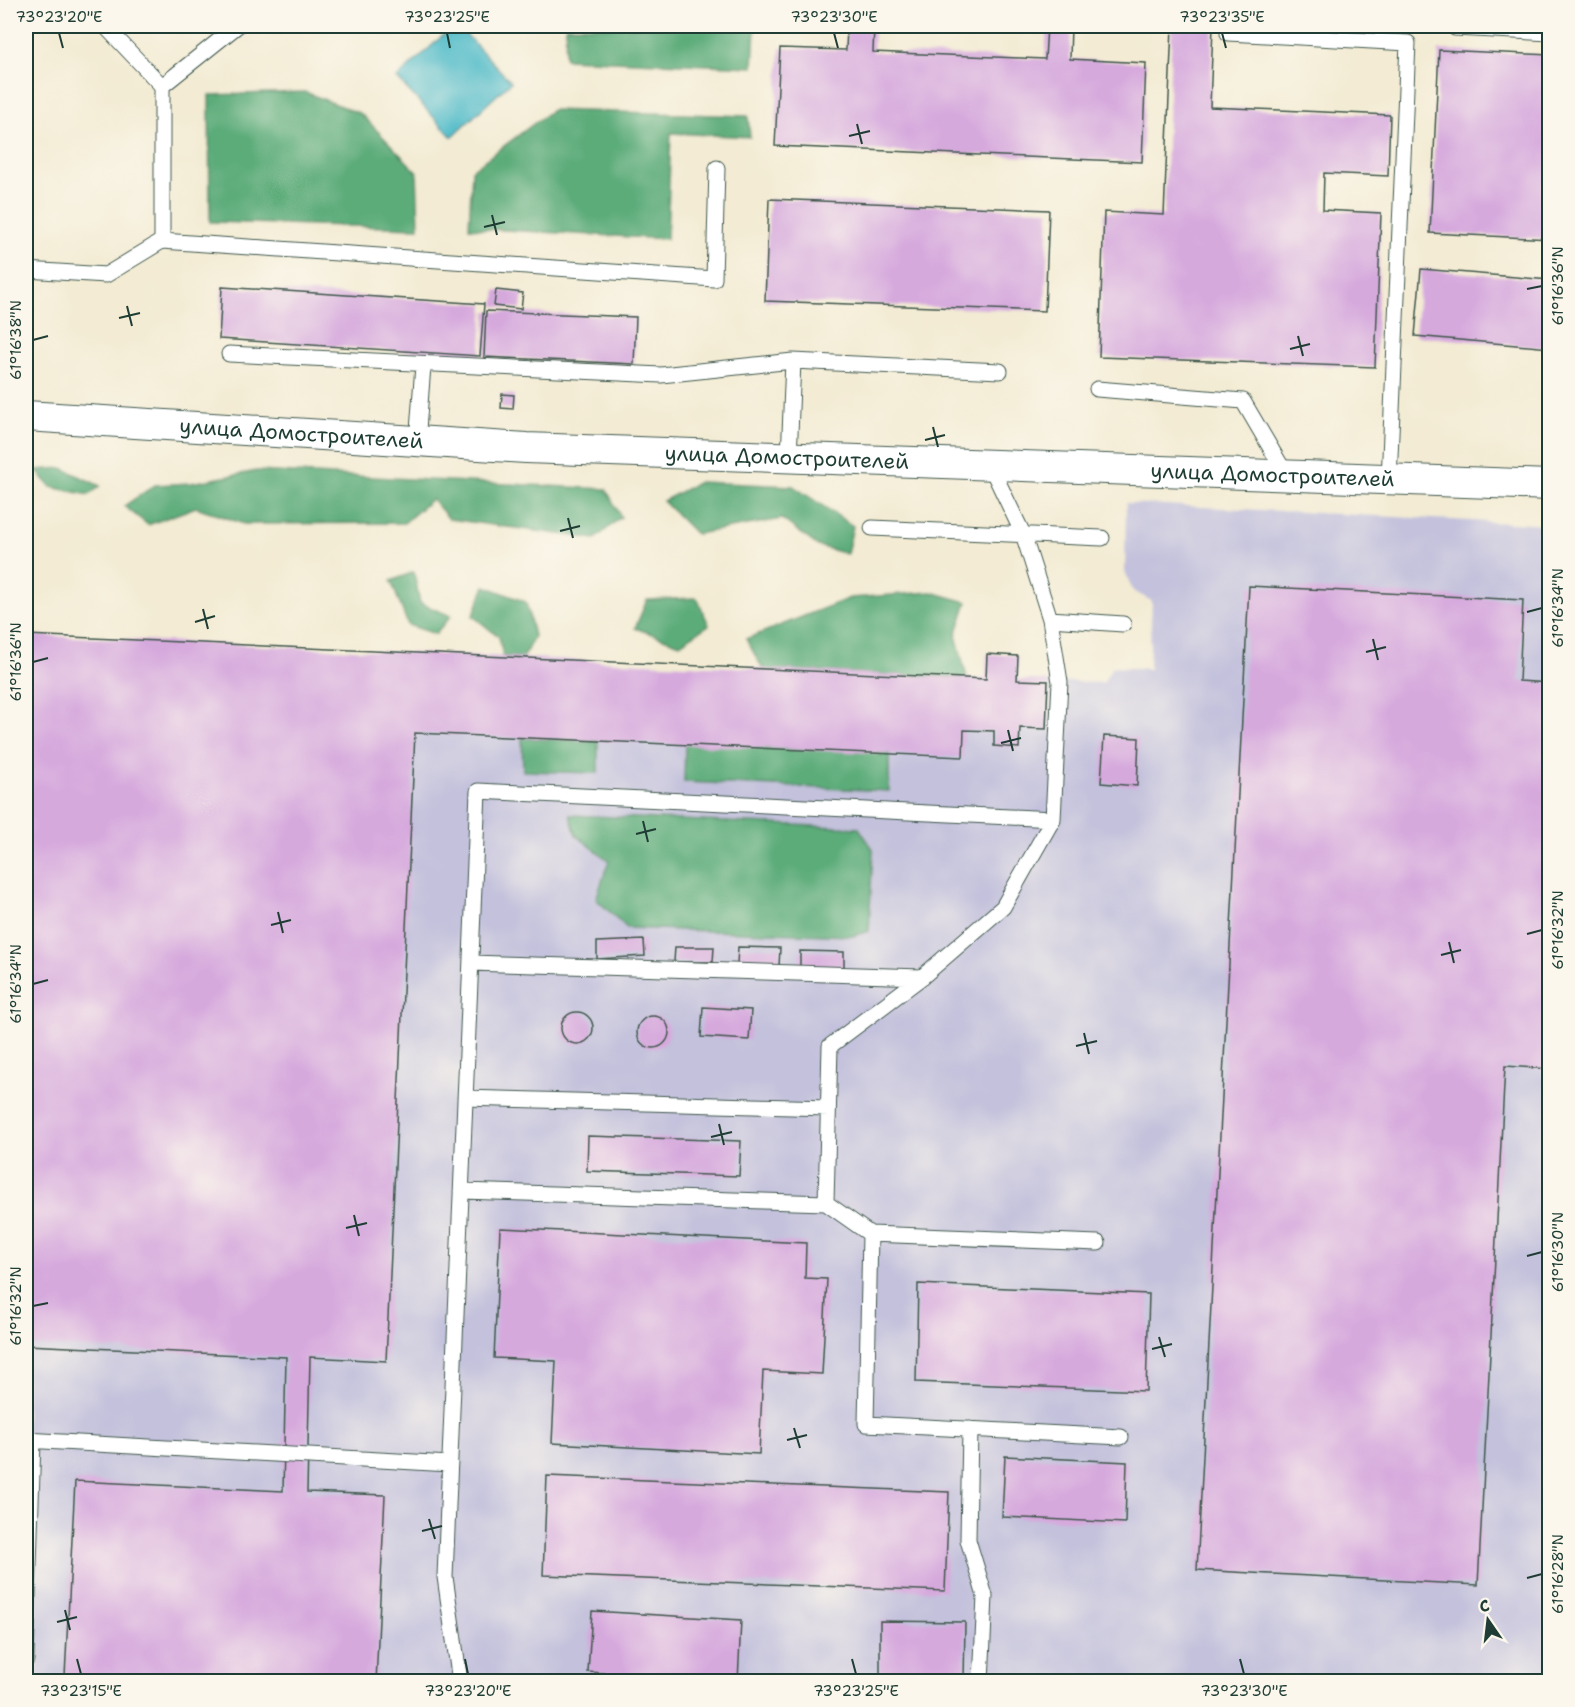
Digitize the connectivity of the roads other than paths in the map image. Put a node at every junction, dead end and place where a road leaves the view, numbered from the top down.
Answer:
1 (105, 26) edge
2 (237, 26) edge
3 (1455, 28) dead end
4 (1228, 33) dead end
5 (1550, 33) edge
6 (162, 86) junction
7 (717, 168) dead end
8 (162, 241) junction
9 (26, 270) edge
10 (229, 354) dead end
11 (793, 361) junction
12 (423, 366) junction
13 (1000, 371) dead end
14 (1097, 389) dead end
15 (26, 416) edge
16 (417, 443) junction
17 (789, 458) junction
18 (990, 465) junction
19 (1287, 476) junction
20 (1389, 480) junction
21 (1550, 485) edge
22 (872, 528) dead end
23 (1023, 534) junction
24 (1102, 538) dead end
25 (1050, 619) junction
26 (1123, 624) dead end
27 (1053, 819) junction
28 (471, 963) junction
29 (921, 977) junction
30 (465, 1098) junction
31 (828, 1108) junction
32 (461, 1191) junction
33 (826, 1203) junction
34 (870, 1234) junction
35 (1098, 1243) dead end
36 (970, 1429) junction
37 (1121, 1437) dead end
38 (29, 1440) edge
39 (450, 1464) junction
40 (26, 1660) edge
41 (460, 1682) edge
42 (981, 1682) edge

1 - 6 lane
2 - 6 lane
3 - 5 lane
4 - 20 lane
6 - 8 lane
7 - 8 lane
8 - 9 lane
10 - 12 lane
11 - 12 lane
11 - 13 lane
11 - 17 lane
12 - 16 lane
14 - 19 lane
15 - 16 street, улица Домостроителей
16 - 17 street, улица Домостроителей
17 - 18 street, улица Домостроителей
18 - 19 street, улица Домостроителей
18 - 23 lane
19 - 20 street, улица Домостроителей
20 - 21 street, улица Домостроителей
22 - 23 lane
23 - 24 lane
23 - 25 lane
25 - 26 lane
25 - 27 lane
27 - 28 lane
27 - 29 lane
28 - 29 lane
28 - 30 lane
29 - 31 lane
30 - 31 lane
30 - 32 lane
31 - 33 lane
32 - 33 lane
32 - 39 lane
33 - 34 lane
34 - 35 lane
34 - 36 lane
36 - 37 lane
36 - 42 lane
38 - 39 lane
38 - 40 lane
39 - 41 lane

